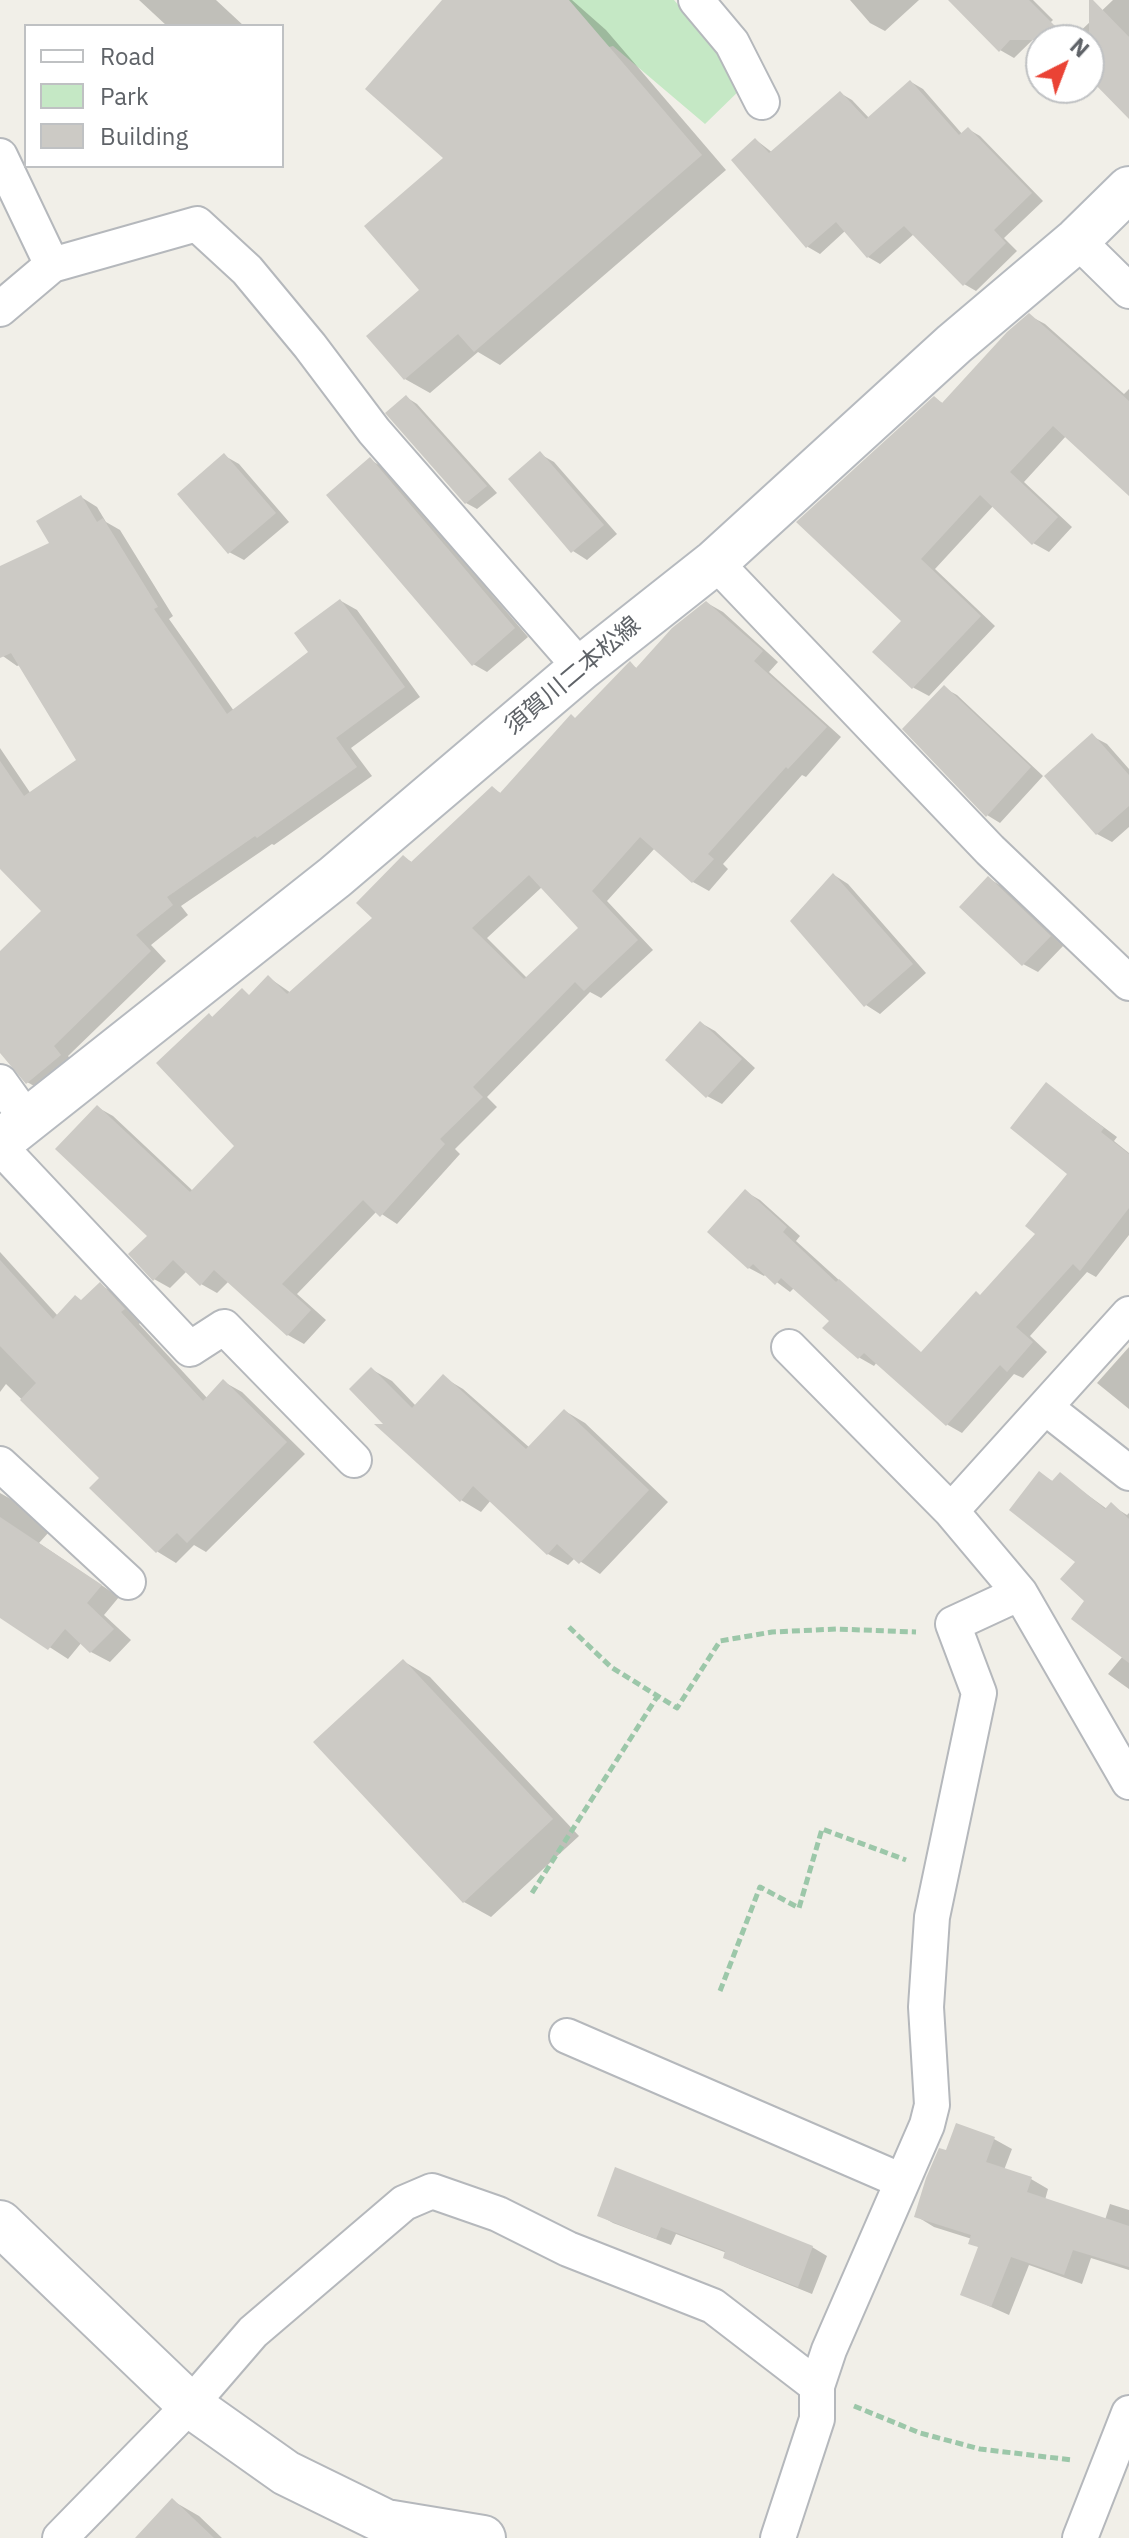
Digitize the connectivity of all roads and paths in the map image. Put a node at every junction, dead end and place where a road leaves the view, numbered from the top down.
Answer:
1 (696, 0) edge
2 (762, 102) dead end
3 (0, 156) edge
4 (1129, 189) edge
5 (1077, 240) junction
6 (52, 265) junction
7 (1129, 291) edge
8 (0, 309) edge
9 (715, 562) junction
10 (581, 668) junction
11 (1129, 983) edge
12 (0, 1082) edge
13 (9, 1137) edge
14 (1129, 1314) edge
15 (789, 1347) dead end
16 (1045, 1407) junction
17 (354, 1460) dead end
18 (0, 1464) edge
19 (1129, 1473) edge
20 (951, 1511) junction
21 (128, 1582) dead end
22 (1020, 1593) junction
23 (953, 1624) junction
24 (569, 1627) dead end
25 (657, 1697) junction
26 (1129, 1782) edge
27 (941, 1873) junction
28 (532, 1893) dead end
29 (720, 1991) dead end
30 (567, 2036) dead end
31 (902, 2181) junction
32 (0, 2223) edge
33 (817, 2386) junction
34 (190, 2405) junction
35 (1129, 2413) edge
36 (1108, 2465) junction
37 (384, 2530) edge
38 (60, 2538) edge
39 (483, 2538) edge
40 (778, 2538) edge
41 (1080, 2538) edge

1 - 2 street
3 - 6 street
4 - 5 main road, 須賀川二本松線
5 - 7 street
5 - 9 main road, 須賀川二本松線
6 - 8 street
6 - 10 street
9 - 10 main road, 須賀川二本松線
9 - 11 street
10 - 13 main road, 須賀川二本松線
12 - 13 street
13 - 17 street
14 - 16 street
15 - 20 street
16 - 19 street
16 - 20 street
18 - 21 street
20 - 22 street
22 - 23 street
22 - 26 street
23 - 25 path
23 - 27 street
24 - 25 path
25 - 28 path
27 - 29 path
27 - 31 street
30 - 31 street
31 - 33 street
32 - 34 main road
33 - 34 street
33 - 36 path
33 - 40 street
34 - 37 main road
34 - 38 street
35 - 36 street
36 - 41 street
37 - 39 main road

